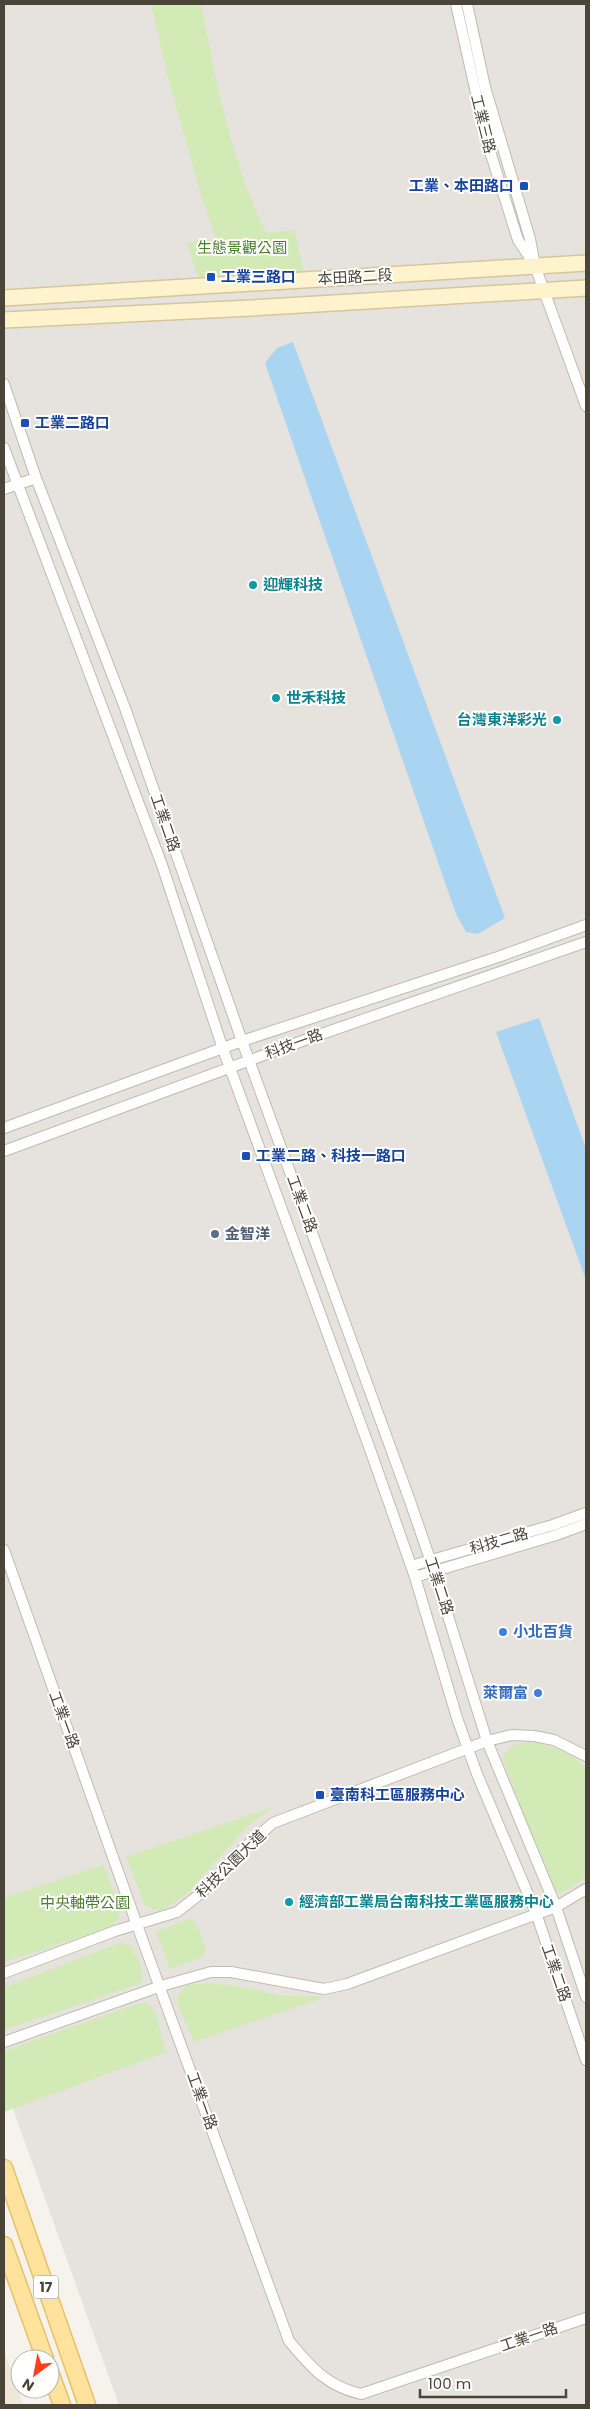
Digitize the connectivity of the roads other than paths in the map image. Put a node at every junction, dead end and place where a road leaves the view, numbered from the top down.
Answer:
1 (456, 4) edge
2 (468, 4) edge
3 (488, 98) junction
4 (477, 100) junction
5 (497, 130) junction
6 (485, 134) junction
7 (586, 263) edge
8 (535, 266) junction
9 (586, 288) edge
10 (544, 290) junction
11 (4, 298) edge
12 (4, 320) edge
13 (4, 384) edge
14 (586, 406) edge
15 (4, 448) edge
16 (36, 478) junction
17 (16, 485) junction
18 (4, 489) edge
19 (586, 925) edge
20 (586, 942) edge
21 (242, 1042) junction
22 (223, 1049) junction
23 (250, 1060) junction
24 (230, 1068) junction
25 (4, 1128) edge
26 (4, 1151) edge
27 (586, 1513) edge
28 (586, 1524) edge
29 (4, 1550) edge
30 (411, 1566) junction
31 (433, 1566) junction
32 (415, 1577) junction
33 (487, 1741) junction
34 (468, 1748) junction
35 (586, 1757) edge
36 (586, 1889) edge
37 (556, 1907) junction
38 (536, 1913) junction
39 (137, 1925) junction
40 (4, 1973) edge
41 (161, 1986) junction
42 (586, 1997) edge
43 (4, 2042) edge
44 (586, 2060) edge
45 (4, 2168) edge
46 (4, 2245) edge
47 (586, 2318) edge
48 (41, 2349) edge
49 (88, 2405) edge

1 - 4 street, 工業三路
2 - 3 street, 工業三路
3 - 4 street
3 - 5 street, 工業三路
4 - 6 street, 工業三路
5 - 6 street
5 - 8 street, 工業三路
6 - 8 street, 工業三路
7 - 8 street, 本田路二段
8 - 10 street, 工業三路
8 - 11 street, 本田路二段
9 - 10 street, 本田路二段
10 - 12 street, 本田路二段
10 - 14 street, 工業三路
13 - 16 street, 工業二路
15 - 17 street, 工業二路
16 - 17 street
16 - 21 street, 工業二路
17 - 18 street
17 - 22 street, 工業二路
19 - 21 street, 科技一路
20 - 23 street, 科技一路
21 - 22 street, 科技一路
21 - 23 street, 工業二路
22 - 24 street, 工業二路
22 - 25 street, 科技一路
23 - 24 street, 科技一路
23 - 31 street, 工業二路
24 - 26 street, 科技一路
24 - 30 street, 工業二路
27 - 31 street, 科技二路
28 - 31 street, 科技二路
29 - 39 street, 工業一路
30 - 31 street, 科技二路
30 - 32 street, 工業二路
31 - 32 street, 科技二路
31 - 33 street, 工業二路
32 - 34 street, 工業二路
33 - 34 street, 科技公園大道
33 - 35 street, 科技公園大道
33 - 37 street, 工業二路
34 - 38 street, 工業二路
34 - 39 street, 科技公園大道
36 - 37 street
37 - 38 street
37 - 42 street, 工業二路
38 - 41 street
38 - 44 street, 工業二路
39 - 40 street, 科技公園大道
39 - 41 street, 工業一路
41 - 43 street
41 - 47 street, 工業一路
45 - 49 main road, 17
46 - 48 main road, 17

